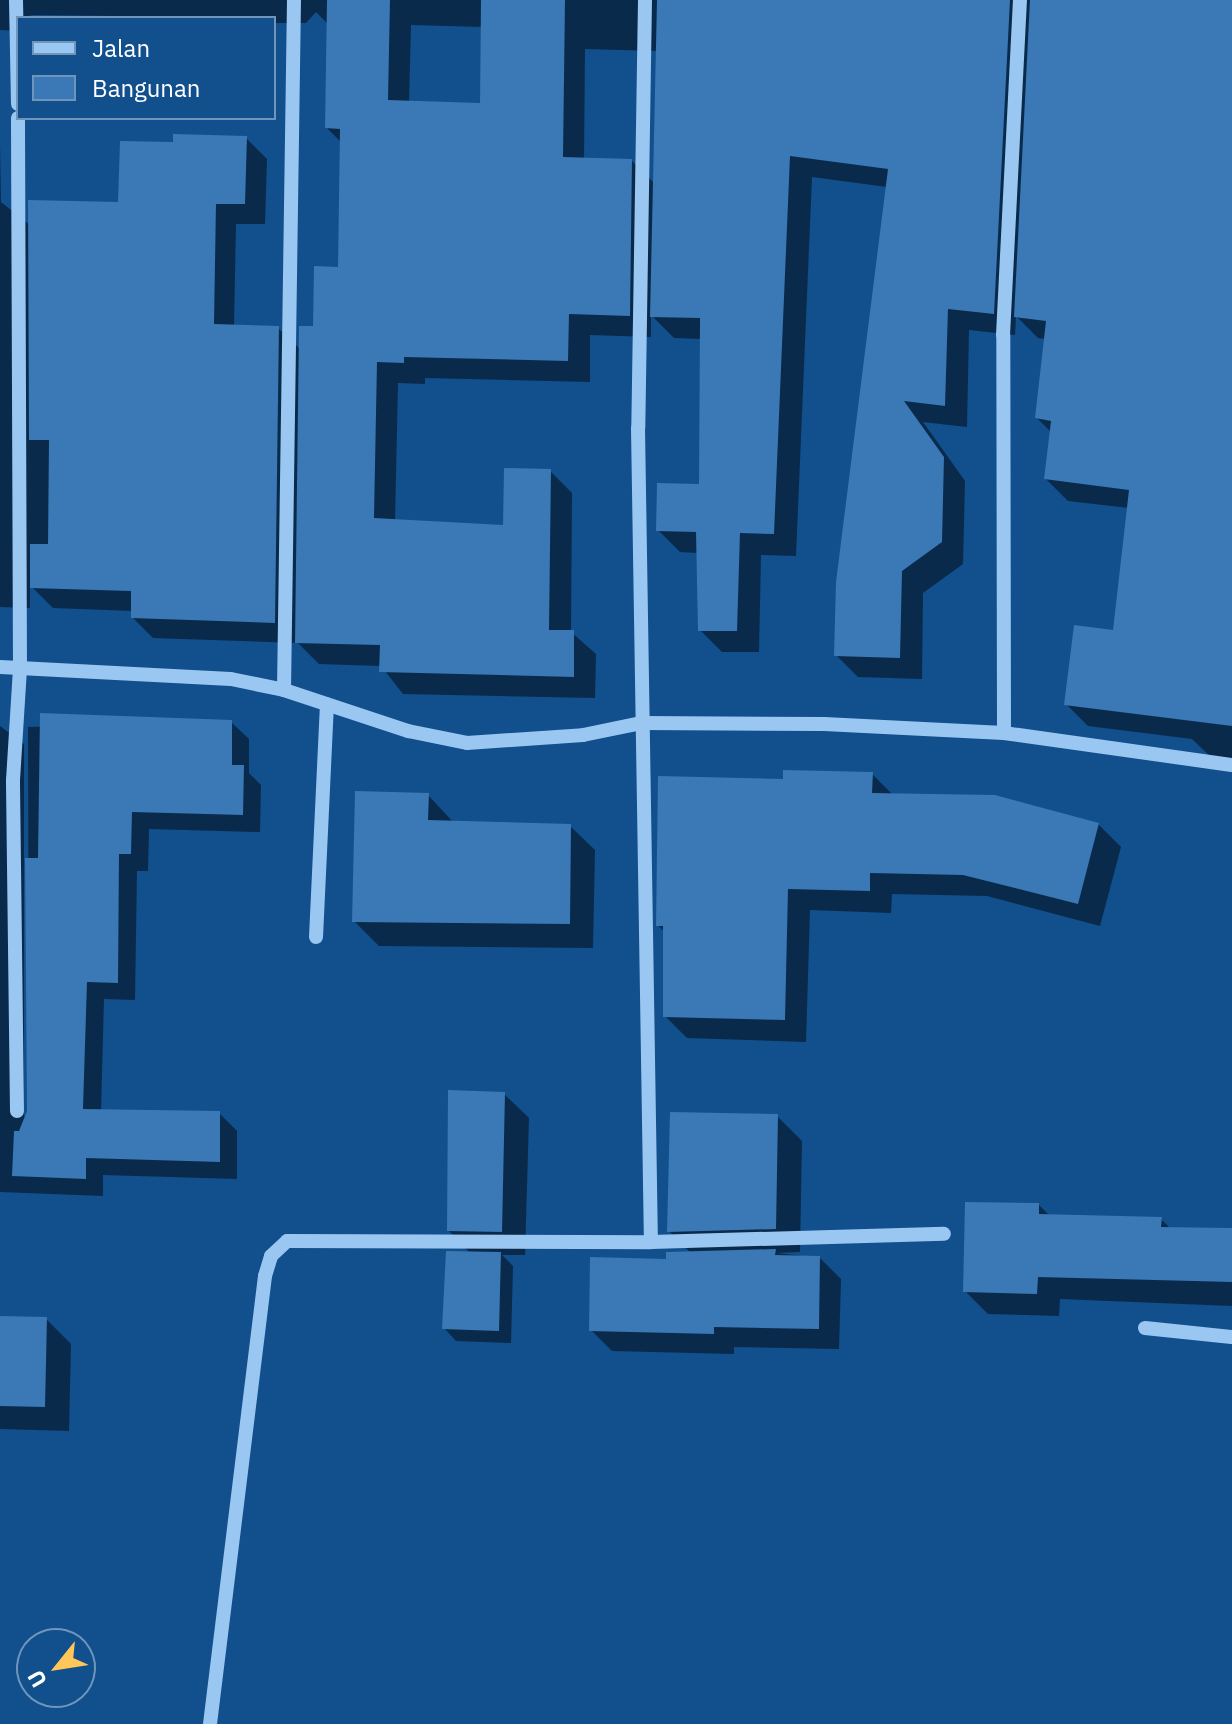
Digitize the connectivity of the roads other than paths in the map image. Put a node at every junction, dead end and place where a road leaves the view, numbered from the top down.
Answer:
1 (294, 0) edge
2 (645, 0) edge
3 (1020, 0) edge
4 (18, 120) edge
5 (0, 667) edge
6 (20, 668) junction
7 (284, 690) junction
8 (327, 704) junction
9 (641, 723) junction
10 (1004, 733) junction
11 (1232, 765) edge
12 (316, 937) dead end
13 (17, 1111) dead end
14 (944, 1234) dead end
15 (651, 1242) junction
16 (1145, 1328) dead end
17 (1232, 1337) edge
18 (210, 1724) edge

1 - 7 street
2 - 9 street
3 - 10 street
4 - 6 street
5 - 6 street
6 - 7 street
6 - 13 street
7 - 8 street
8 - 9 street
8 - 12 street
9 - 10 street
9 - 15 street
10 - 11 street
14 - 15 street
15 - 18 street
16 - 17 street

